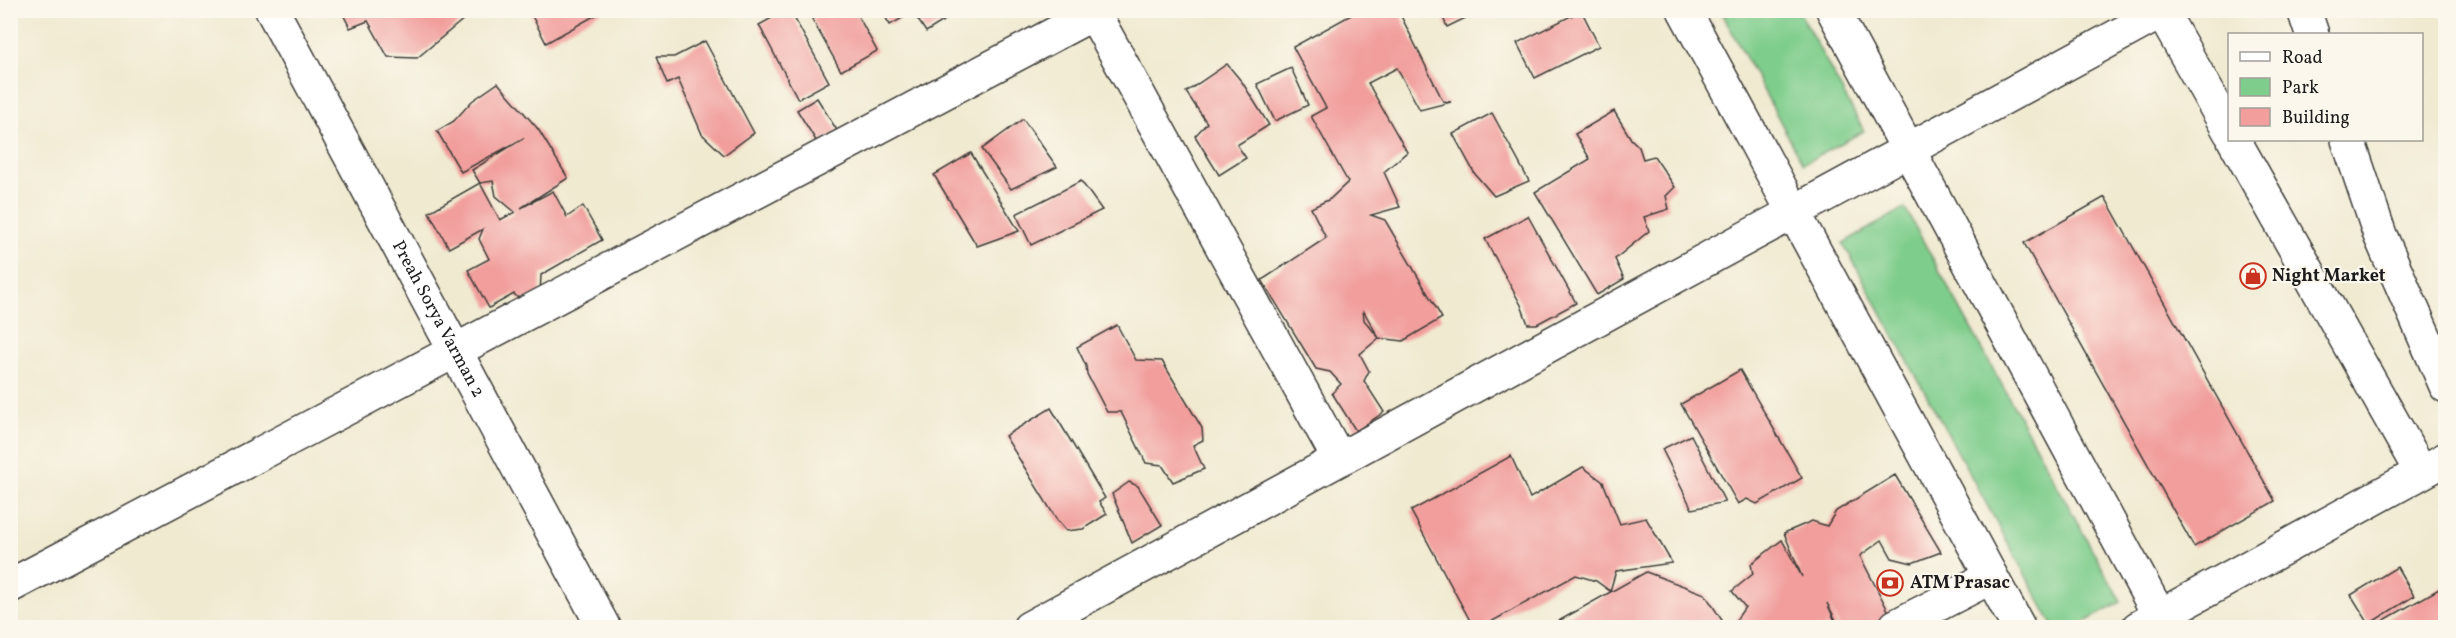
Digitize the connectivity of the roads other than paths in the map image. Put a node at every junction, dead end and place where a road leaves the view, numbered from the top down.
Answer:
1 (272, 10) edge
2 (1684, 10) edge
3 (1833, 10) edge
4 (2304, 10) edge
5 (2163, 11) edge
6 (1095, 12) edge
7 (2312, 33) edge
8 (2228, 130) edge
9 (2235, 141) edge
10 (2348, 141) edge
11 (1909, 149) junction
12 (1794, 212) junction
13 (455, 351) junction
14 (2445, 386) edge
15 (1339, 459) junction
16 (2433, 466) edge
17 (1991, 576) junction
18 (10, 586) edge
19 (2155, 623) edge
20 (1896, 626) edge
21 (604, 627) edge
22 (1029, 627) edge
23 (2019, 627) edge

1 - 13 street, Preah Sorya Varman 2
2 - 12 street
3 - 11 street
4 - 7 street
5 - 8 street
5 - 11 street
6 - 13 street
6 - 15 street
9 - 16 street
10 - 14 street
11 - 12 street
11 - 19 street
12 - 15 street
12 - 17 street
13 - 18 street
13 - 21 street, Preah Sorya Varman 2
15 - 22 street
16 - 19 street
17 - 20 street
17 - 23 street

